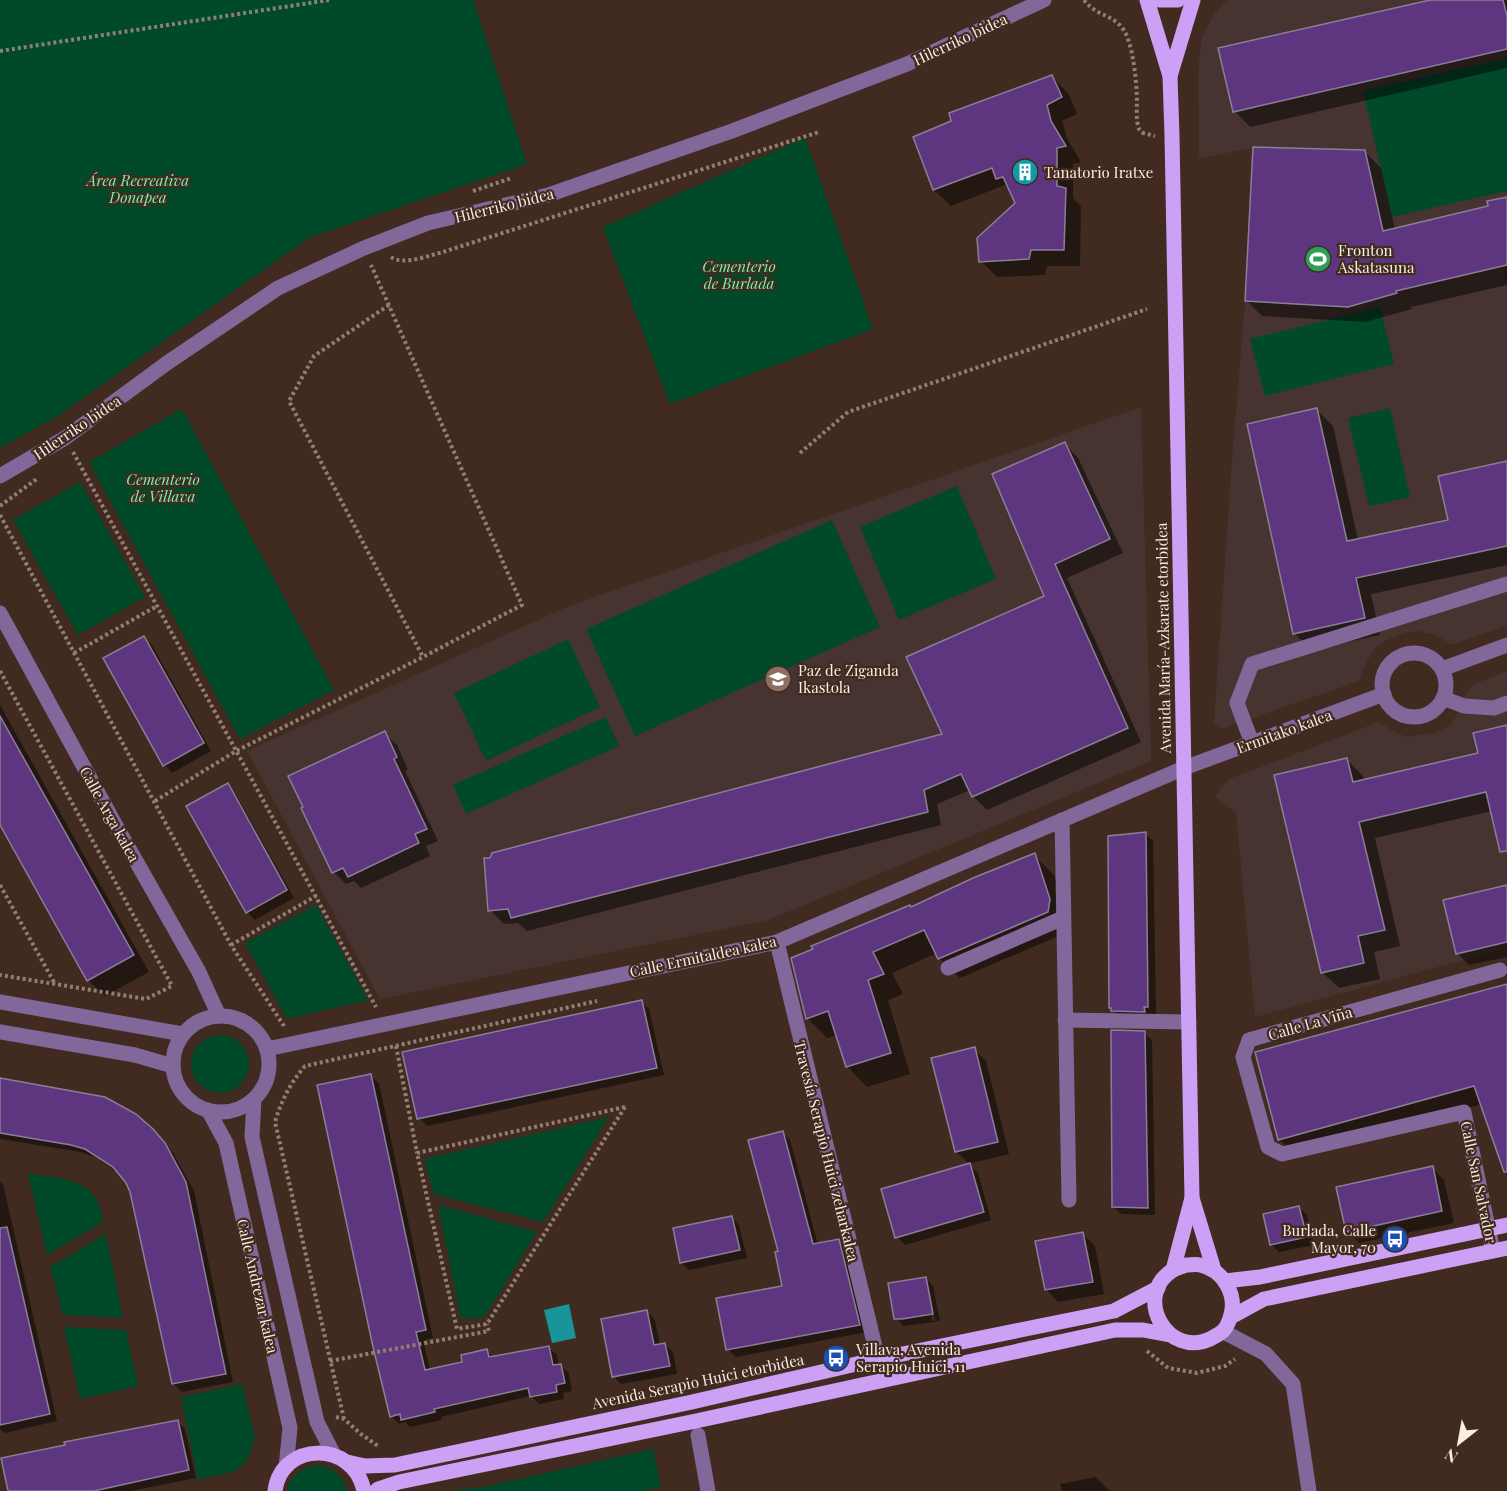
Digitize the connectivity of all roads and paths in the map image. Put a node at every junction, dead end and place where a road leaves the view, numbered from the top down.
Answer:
1 (329, 0) edge
2 (1044, 0) edge
3 (1084, 0) edge
4 (1147, 0) edge
5 (1159, 0) edge
6 (1178, 0) edge
7 (1193, 0) edge
8 (0, 51) edge
9 (1170, 76) junction
10 (819, 132) dead end
11 (1159, 136) dead end
12 (364, 248) junction
13 (387, 254) dead end
14 (389, 305) junction
15 (1147, 309) dead end
16 (73, 452) dead end
17 (800, 453) dead end
18 (0, 476) edge
19 (0, 515) edge
20 (1507, 584) edge
21 (157, 606) junction
22 (0, 614) edge
23 (1507, 645) edge
24 (74, 653) junction
25 (423, 657) junction
26 (1442, 669) junction
27 (0, 671) edge
28 (1384, 694) junction
29 (1443, 698) junction
30 (1507, 703) edge
31 (1252, 743) junction
32 (236, 751) junction
33 (1184, 768) junction
34 (154, 801) junction
35 (1062, 820) junction
36 (0, 885) edge
37 (316, 896) junction
38 (1064, 918) junction
39 (777, 942) junction
40 (231, 945) junction
41 (948, 968) dead end
42 (1500, 970) dead end
43 (0, 975) edge
44 (56, 984) junction
45 (600, 1001) dead end
46 (0, 1002) edge
47 (376, 1007) dead end
48 (219, 1016) junction
49 (1065, 1020) junction
50 (1189, 1022) junction
51 (284, 1026) dead end
52 (0, 1032) edge
53 (183, 1034) junction
54 (396, 1046) junction
55 (267, 1049) junction
56 (173, 1066) junction
57 (254, 1099) junction
58 (208, 1110) junction
59 (1464, 1112) joint
60 (417, 1153) junction
61 (1192, 1198) junction
62 (1069, 1200) dead end
63 (1507, 1225) edge
64 (1489, 1229) junction
65 (1500, 1250) edge
66 (1173, 1270) junction
67 (1214, 1270) junction
68 (1225, 1281) junction
69 (1158, 1288) junction
70 (1231, 1317) junction
71 (487, 1324) junction
72 (457, 1329) junction
73 (1224, 1332) junction
74 (1170, 1335) junction
75 (459, 1336) junction
76 (1143, 1347) dead end
77 (1242, 1355) dead end
78 (878, 1359) junction
79 (330, 1361) junction
80 (335, 1417) dead end
81 (344, 1419) junction
82 (698, 1436) dead end
83 (380, 1448) dead end
84 (340, 1458) junction
85 (280, 1479) edge
86 (261, 1491) edge
87 (364, 1491) edge
88 (376, 1491) edge
89 (708, 1491) edge
90 (1309, 1491) edge

1 - 8 path
2 - 12 street, Hilerriko bidea
3 - 11 path
4 - 9 main road
5 - 6 main road
7 - 9 main road
9 - 33 main road, Avenida María-Azkarate etorbidea
10 - 13 path
12 - 14 path
12 - 18 street, Hilerriko bidea
14 - 25 path
14 - 25 path
15 - 17 path
16 - 21 path
19 - 24 path
20 - 31 street
21 - 24 path
21 - 32 path
22 - 48 street, Calle Arga kalea
23 - 26 street
24 - 34 path
25 - 32 path
26 - 28 street
26 - 29 street
27 - 44 path
28 - 29 street
28 - 31 street, Ermitako kalea
29 - 30 street
31 - 33 street, Ermitako kalea
32 - 34 path
32 - 37 path
33 - 35 street, Calle Ermitaldea kalea
33 - 50 main road, Avenida María-Azkarate etorbidea
34 - 40 path
35 - 38 street
35 - 39 street, Calle Ermitaldea kalea
36 - 44 path
37 - 40 path
37 - 47 path
38 - 41 street
38 - 49 street
39 - 55 street, Calle Ermitaldea kalea
39 - 78 street, Travesía Serapio Huici zeharkalea
40 - 51 path
42 - 59 street, Calle La Viña
43 - 44 path
45 - 54 path
46 - 53 street
48 - 53 street
48 - 55 street
49 - 50 street
49 - 62 street
50 - 61 main road, Avenida María-Azkarate etorbidea
52 - 56 street
53 - 56 street
54 - 60 path
54 - 79 path
55 - 57 street
56 - 58 street
57 - 58 street
57 - 84 street, Calle Andrezar kalea
58 - 85 street, Calle Andrezar kalea
59 - 64 street, Calle San Salvador
60 - 71 path
60 - 72 path
61 - 66 main road, Avenida María-Azkarate etorbidea
61 - 67 main road, Avenida María-Azkarate etorbidea
63 - 64 main road
64 - 65 street, Calle San Salvador
64 - 68 main road
65 - 70 main road
66 - 67 main road
66 - 69 main road
67 - 68 main road
68 - 70 main road
69 - 74 main road
69 - 78 main road, Avenida Serapio Huici etorbidea
70 - 73 main road
71 - 72 path
71 - 75 path
72 - 75 path
73 - 74 main road
73 - 90 street
74 - 88 main road
75 - 79 path
76 - 77 path
78 - 84 main road, Avenida Serapio Huici etorbidea
79 - 81 path
80 - 81 path
81 - 83 path
82 - 89 street
84 - 85 main road, Avenida Serapio Huici etorbidea
84 - 87 main road
85 - 86 main road

